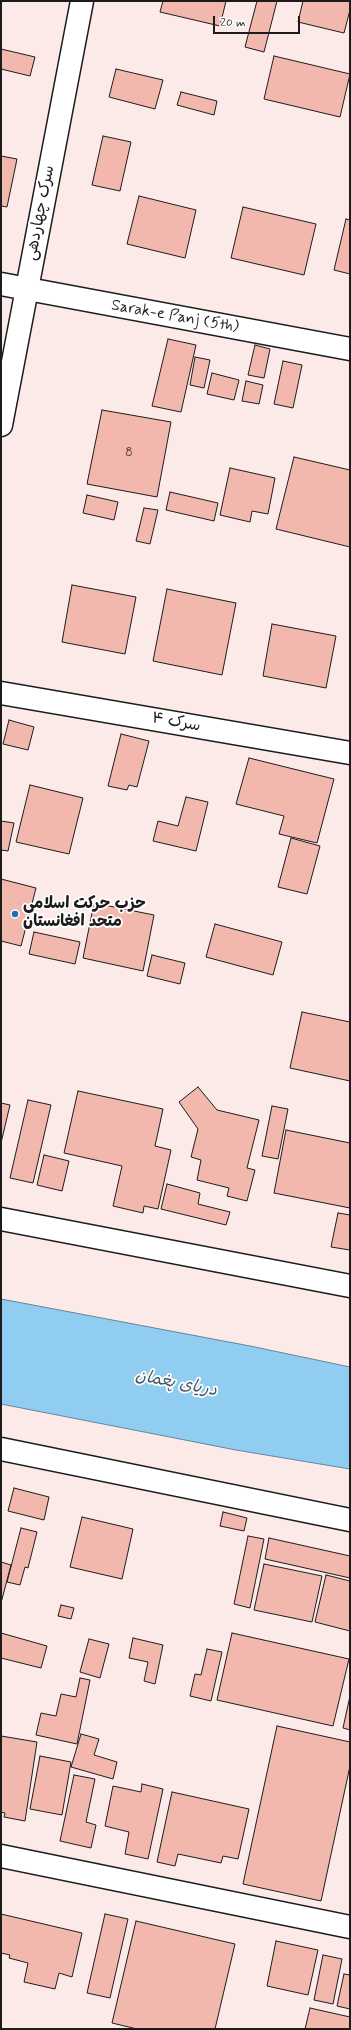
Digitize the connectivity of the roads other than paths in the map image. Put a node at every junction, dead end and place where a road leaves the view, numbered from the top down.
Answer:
1 (82, 1) edge
2 (1, 284) edge
3 (27, 290) junction
4 (350, 349) edge
5 (1, 425) edge
6 (1, 693) edge
7 (350, 753) edge
8 (1, 1219) edge
9 (350, 1286) edge
10 (1, 1449) edge
11 (350, 1520) edge
12 (1, 1856) edge
13 (350, 1927) edge

1 - 3 street, سرک چهاردهی
2 - 3 street, Sarak-e Panj (5th)
3 - 4 street, Sarak-e Panj (5th)
3 - 5 street, سرک چهاردهی
6 - 7 street, سرک ۴
8 - 9 street
10 - 11 street
12 - 13 street

